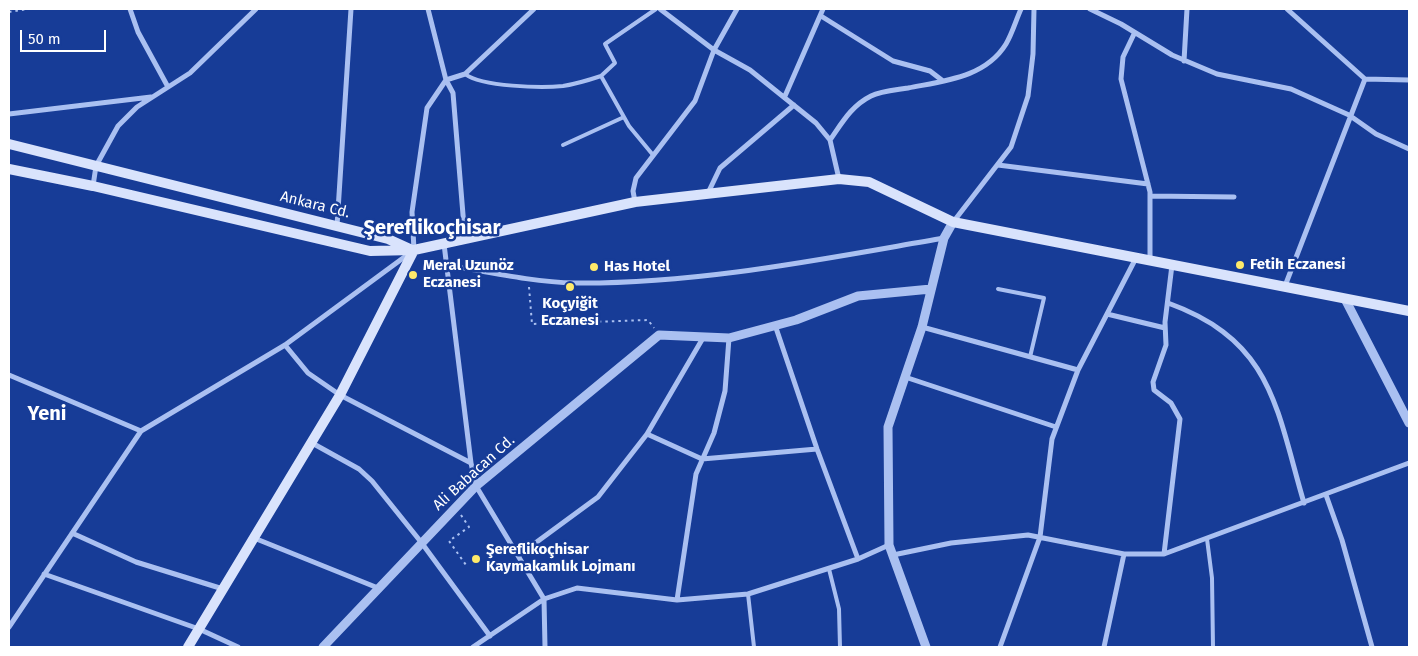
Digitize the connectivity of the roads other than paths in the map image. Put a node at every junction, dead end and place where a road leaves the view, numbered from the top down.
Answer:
1 (130, 9) edge
2 (256, 9) edge
3 (351, 9) edge
4 (428, 9) edge
5 (534, 9) edge
6 (656, 9) edge
7 (660, 9) edge
8 (738, 9) edge
9 (823, 9) edge
10 (1021, 9) edge
11 (1034, 9) edge
12 (1090, 9) edge
13 (1187, 9) edge
14 (1287, 9) edge
15 (821, 16) junction
16 (1134, 34) junction
17 (714, 50) junction
18 (1184, 61) junction
19 (465, 74) junction
20 (601, 76) junction
21 (1365, 79) junction
22 (446, 80) junction
23 (1409, 80) edge
24 (943, 81) junction
25 (168, 87) junction
26 (154, 96) junction
27 (785, 96) junction
28 (794, 105) junction
29 (9, 114) edge
30 (1349, 115) junction
31 (624, 117) junction
32 (830, 140) junction
33 (9, 144) edge
34 (563, 145) dead end
35 (1409, 149) edge
36 (653, 155) junction
37 (998, 165) junction
38 (96, 166) junction
39 (9, 169) edge
40 (840, 179) junction
41 (1148, 184) junction
42 (93, 186) junction
43 (708, 194) junction
44 (1150, 196) junction
45 (1234, 197) dead end
46 (635, 202) junction
47 (953, 222) junction
48 (337, 226) junction
49 (944, 238) junction
50 (465, 239) junction
51 (444, 244) junction
52 (414, 250) junction
53 (1136, 258) junction
54 (1150, 260) junction
55 (447, 265) junction
56 (1172, 265) junction
57 (1284, 287) junction
58 (998, 288) dead end
59 (931, 289) junction
60 (1345, 299) junction
61 (1168, 303) junction
62 (1409, 311) edge
63 (1107, 314) junction
64 (775, 325) junction
65 (922, 327) junction
66 (1165, 328) junction
67 (704, 338) junction
68 (729, 338) junction
69 (285, 345) junction
70 (1030, 357) junction
71 (1078, 370) junction
72 (9, 375) edge
73 (904, 377) junction
74 (340, 395) junction
75 (1409, 423) edge
76 (1056, 427) junction
77 (141, 431) junction
78 (647, 434) junction
79 (312, 442) junction
80 (817, 450) junction
81 (702, 459) junction
82 (472, 463) junction
83 (1409, 464) edge
84 (476, 486) junction
85 (1326, 495) junction
86 (1304, 503) junction
87 (72, 533) junction
88 (1040, 537) junction
89 (254, 538) junction
90 (1207, 539) junction
91 (421, 542) junction
92 (890, 545) junction
93 (1124, 554) junction
94 (1164, 554) junction
95 (519, 555) junction
96 (893, 555) junction
97 (858, 559) junction
98 (829, 569) junction
99 (44, 574) junction
100 (378, 588) junction
101 (223, 589) junction
102 (748, 594) junction
103 (544, 599) junction
104 (677, 600) junction
105 (9, 627) edge
106 (199, 629) junction
107 (490, 636) junction
108 (188, 647) edge
109 (238, 647) edge
110 (323, 647) edge
111 (473, 647) edge
112 (545, 647) edge
113 (754, 647) edge
114 (840, 647) edge
115 (926, 647) edge
116 (1000, 647) edge
117 (1104, 647) edge
118 (1213, 647) edge
119 (1372, 647) edge

1 - 25 street
2 - 25 street
3 - 48 street
4 - 22 street
5 - 19 street
6 - 20 lane
7 - 17 street
8 - 17 street
9 - 15 street
10 - 24 street
11 - 37 street
12 - 16 street
13 - 18 street
14 - 21 street
15 - 24 street
15 - 27 street
16 - 18 street
16 - 41 street
17 - 27 street
17 - 36 street
18 - 30 street
19 - 20 lane
19 - 22 street
20 - 31 lane
21 - 23 street
21 - 30 street
22 - 50 street
22 - 52 street
24 - 32 street
25 - 26 street
26 - 29 street
26 - 38 street
27 - 28 street
28 - 32 street
28 - 43 street
30 - 35 street
30 - 57 street
31 - 34 lane
31 - 36 lane
32 - 40 street
33 - 38 main road, Ankara Cd.
36 - 46 street
37 - 41 street
37 - 47 street
38 - 42 street
38 - 48 main road, Ankara Cd.
39 - 42 main road
40 - 43 main road
40 - 47 main road
41 - 44 street
42 - 52 main road
43 - 46 main road
44 - 45 street
44 - 54 street
46 - 50 main road
47 - 49 street
47 - 53 main road
48 - 52 main road, Ankara Cd.
49 - 55 street
49 - 59 street
50 - 51 main road
51 - 52 main road
51 - 55 street
52 - 69 street
52 - 74 main road
53 - 54 main road
53 - 63 street
54 - 56 main road
55 - 82 street
56 - 57 main road
56 - 61 street
57 - 60 main road
58 - 70 lane
59 - 64 street
59 - 65 street
60 - 62 main road
60 - 75 street
61 - 66 street
61 - 86 street
63 - 66 street
63 - 71 street
64 - 68 street
64 - 80 street
65 - 70 street
65 - 73 street
66 - 94 street
67 - 68 street
67 - 78 street
67 - 84 street, Ali Babacan Cd.
68 - 81 street
69 - 74 street
69 - 77 street
70 - 71 street
71 - 76 street
72 - 77 street
73 - 76 street
73 - 92 street
74 - 79 main road
74 - 82 street
76 - 88 street
77 - 87 street
78 - 81 street
78 - 95 street
79 - 89 main road
79 - 91 street
80 - 81 street
80 - 97 street
81 - 104 street
82 - 84 street
83 - 85 street
84 - 91 street, Ali Babacan Cd.
84 - 95 street
85 - 86 street
85 - 119 street
86 - 90 street
87 - 99 street
87 - 101 street
88 - 93 street
88 - 96 street
88 - 116 street
89 - 100 street
89 - 101 main road
90 - 94 street
90 - 118 lane
91 - 100 street, Ali Babacan Cd.
91 - 107 street
92 - 96 street
92 - 97 street
93 - 94 street
93 - 117 street
95 - 103 street
96 - 115 street
97 - 98 street
98 - 102 street
98 - 114 lane
99 - 105 street
99 - 106 street
100 - 110 street, Ali Babacan Cd.
101 - 106 main road
102 - 104 street
102 - 113 lane
103 - 104 street
103 - 107 street
103 - 112 street
106 - 108 main road
106 - 109 street
107 - 111 street

